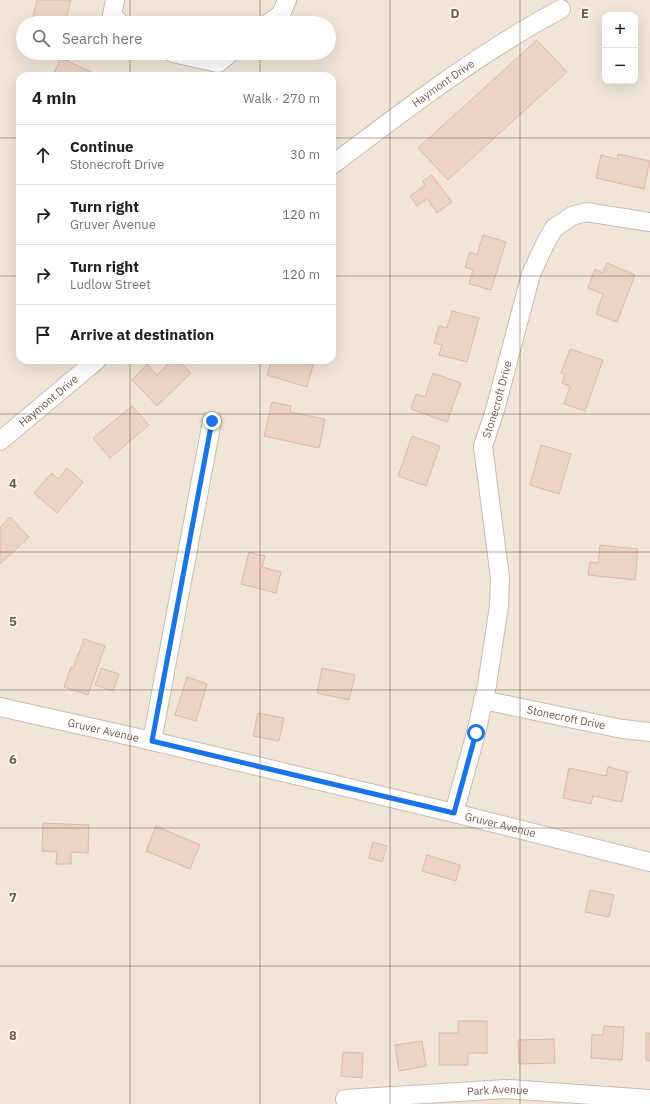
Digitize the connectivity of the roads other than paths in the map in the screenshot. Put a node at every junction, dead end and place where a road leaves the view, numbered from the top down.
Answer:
1 (115, 0) edge
2 (287, 0) edge
3 (560, 9) dead end
4 (113, 16) edge
5 (278, 16) edge
6 (204, 60) edge
7 (222, 60) edge
8 (336, 162) edge
9 (650, 222) edge
10 (92, 364) edge
11 (212, 421) dead end
12 (0, 441) edge
13 (483, 700) junction
14 (0, 707) edge
15 (650, 732) edge
16 (152, 741) junction
17 (454, 813) junction
18 (650, 862) edge
19 (507, 1097) edge
20 (345, 1099) dead end
21 (650, 1099) edge
22 (650, 1103) edge
23 (643, 1104) edge

1 - 4 street
2 - 5 street
3 - 8 street, Haymont Drive
6 - 7 street
9 - 13 street, Stonecroft Drive
10 - 12 street, Haymont Drive
11 - 16 street
13 - 15 street, Stonecroft Drive
13 - 17 street, Stonecroft Drive
14 - 16 street, Gruver Avenue
16 - 17 street, Gruver Avenue
17 - 18 street, Gruver Avenue
19 - 20 street, Park Avenue
19 - 21 street, Park Avenue
22 - 23 main road

